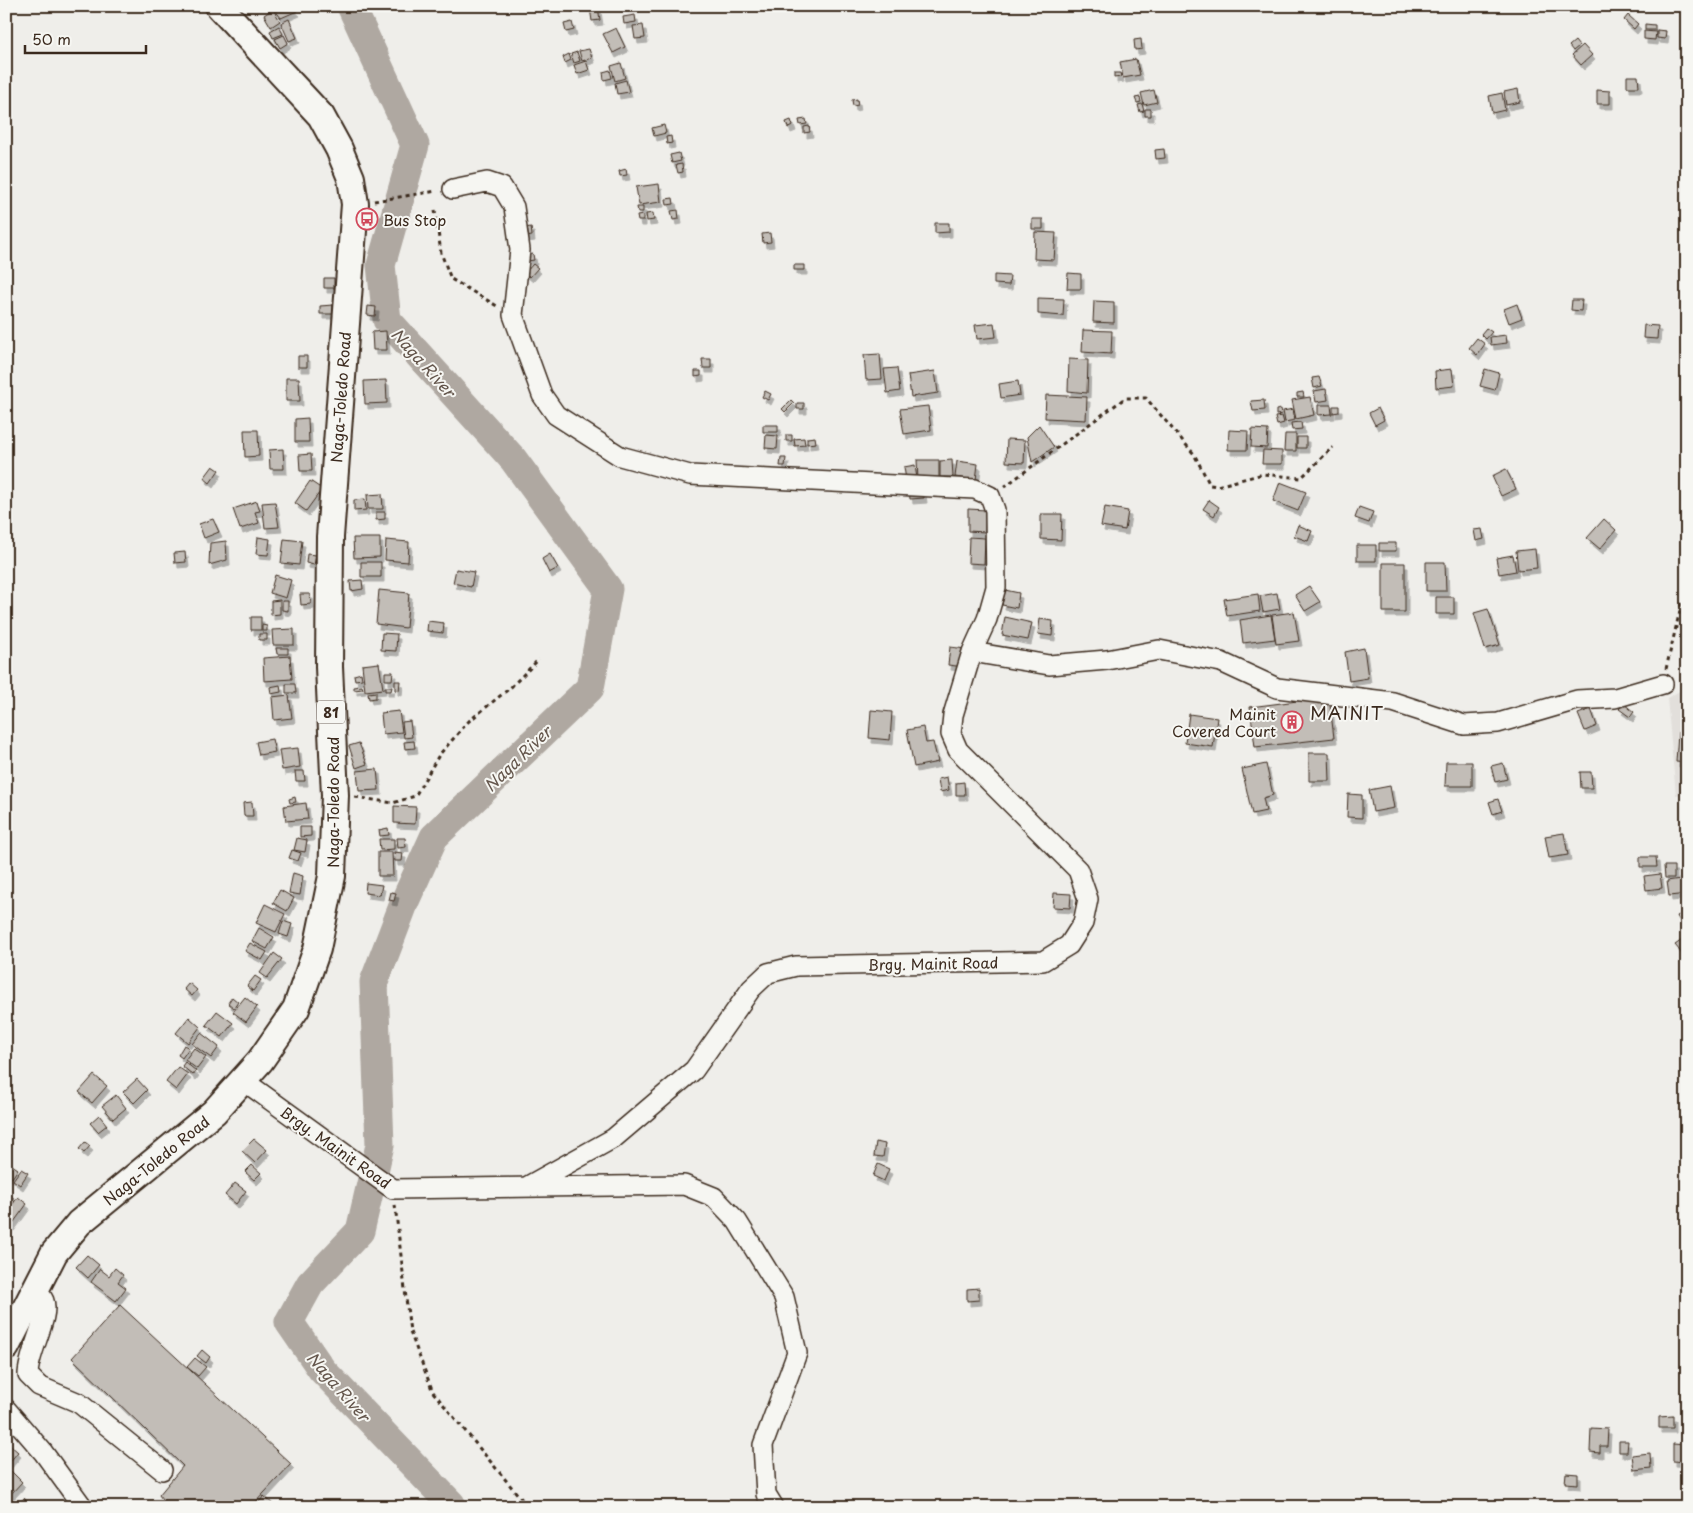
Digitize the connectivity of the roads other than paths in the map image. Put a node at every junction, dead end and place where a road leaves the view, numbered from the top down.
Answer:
1 (219, 6) edge
2 (453, 189) road end
3 (972, 652) junction
4 (1662, 684) road end
5 (244, 1081) junction
6 (526, 1187) junction
7 (36, 1287) junction
8 (6, 1347) edge
9 (6, 1409) edge
10 (162, 1470) dead end
11 (83, 1507) edge
12 (774, 1507) edge

1 - 5 highway, Naga-Toledo Road / 81
2 - 3 street, Brgy. Mainit Road
3 - 4 street
3 - 6 street, Brgy. Mainit Road
5 - 6 street, Brgy. Mainit Road
5 - 7 highway, Naga-Toledo Road / 81
6 - 12 street, Brgy. Mainit Road
7 - 8 highway, Naga-Toledo Road / 81
7 - 10 street
9 - 11 street

